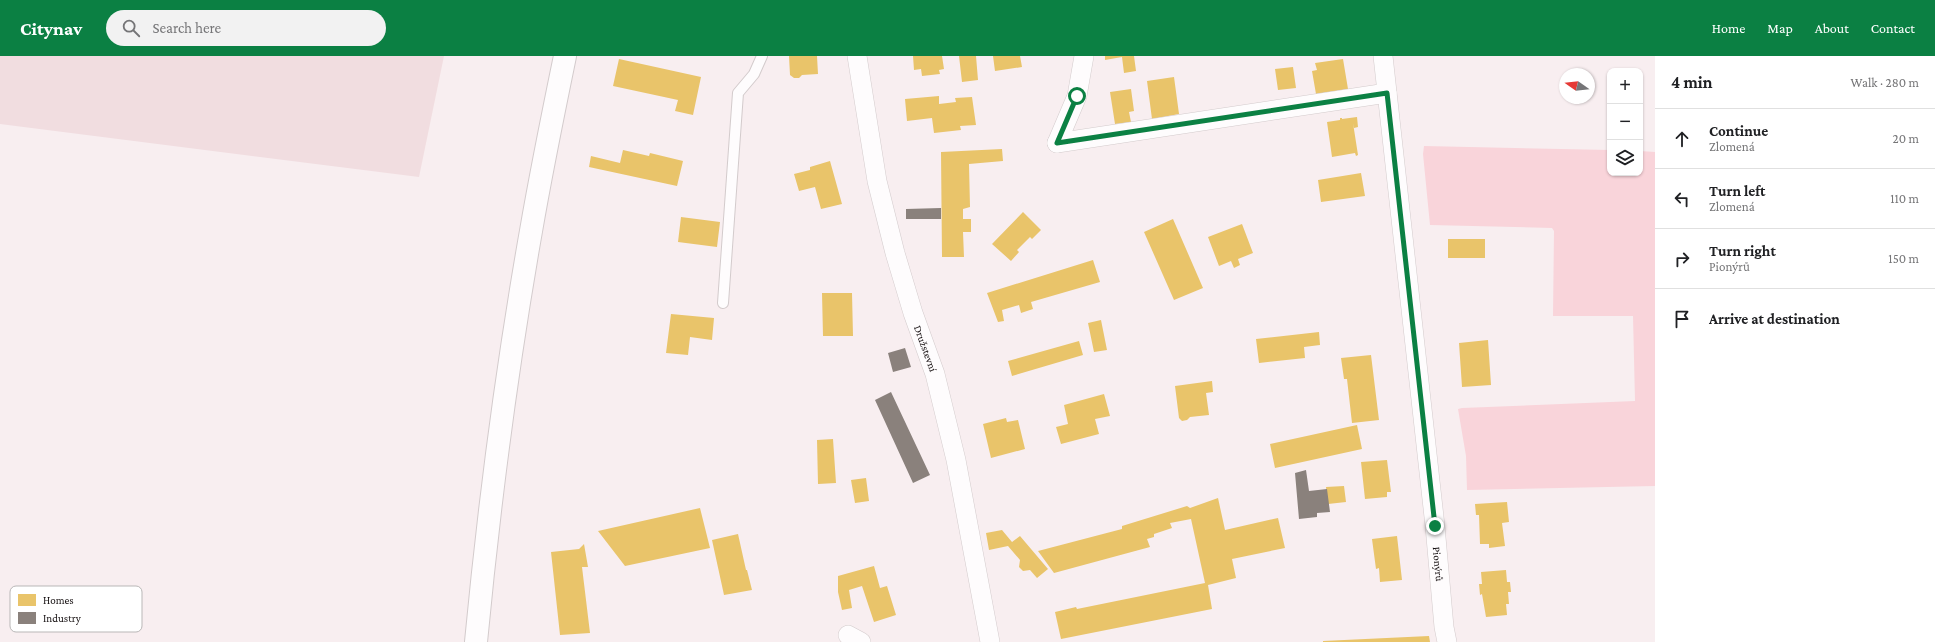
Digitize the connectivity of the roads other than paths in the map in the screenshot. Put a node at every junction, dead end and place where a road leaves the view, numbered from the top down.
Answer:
1 (565, 56) edge
2 (762, 56) edge
3 (857, 56) edge
4 (1084, 56) edge
5 (1383, 56) edge
6 (1387, 93) junction
7 (723, 303) dead end
8 (476, 642) edge
9 (990, 642) edge
10 (1447, 642) edge

1 - 8 main road
2 - 7 lane
3 - 9 street, Družstevní
4 - 6 street
5 - 6 street, Pionýrů
6 - 10 street, Pionýrů

